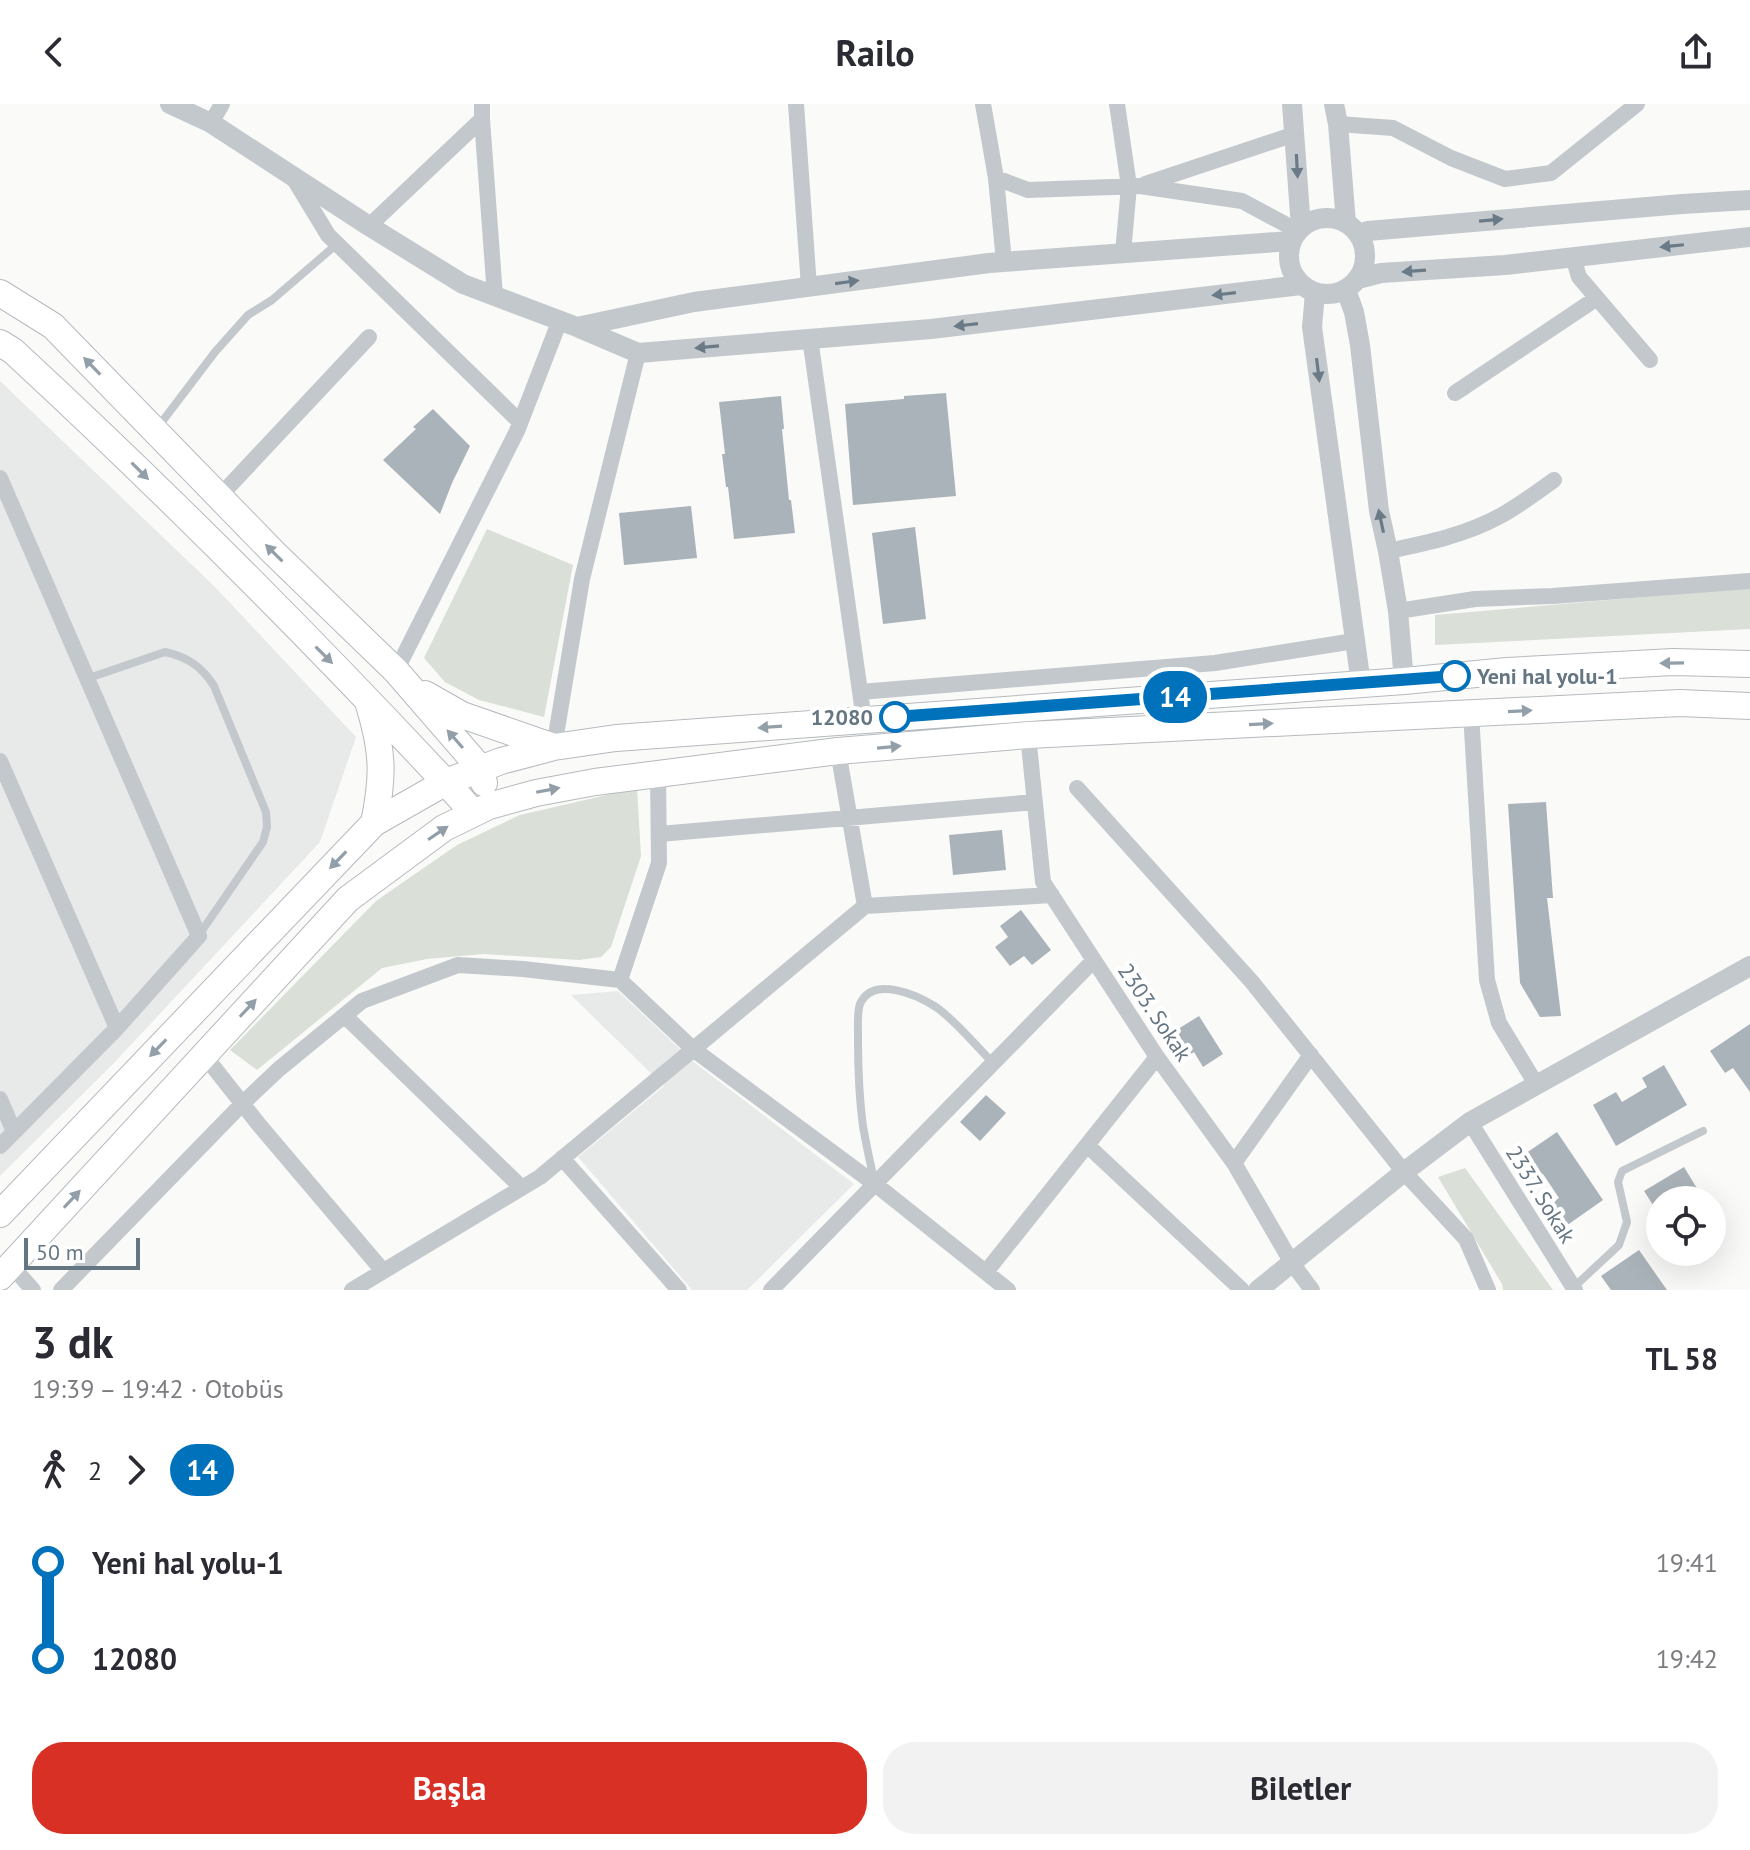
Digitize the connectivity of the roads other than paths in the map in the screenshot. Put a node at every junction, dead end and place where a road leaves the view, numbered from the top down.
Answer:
1 (170, 104) edge
2 (222, 104) edge
3 (796, 104) edge
4 (983, 104) edge
5 (1117, 104) edge
6 (1292, 104) edge
7 (1637, 104) edge
8 (482, 112) edge
9 (1336, 114) edge
10 (211, 123) junction
11 (1295, 134) junction
12 (293, 177) junction
13 (996, 178) junction
14 (1134, 186) junction
15 (1750, 200) edge
16 (369, 226) junction
17 (1352, 229) junction
18 (1297, 233) junction
19 (1750, 237) edge
20 (337, 244) junction
21 (1123, 253) junction
22 (1573, 257) junction
23 (1004, 262) junction
24 (1352, 285) junction
25 (809, 287) junction
26 (1308, 289) junction
27 (0, 293) edge
28 (495, 296) junction
29 (1597, 298) junction
30 (568, 324) junction
31 (369, 337) dead end
32 (810, 338) junction
33 (0, 343) edge
34 (638, 353) junction
35 (1650, 360) dead end
36 (1455, 393) dead end
37 (520, 422) junction
38 (155, 431) junction
39 (0, 478) edge
40 (1554, 480) dead end
41 (219, 497) junction
42 (1388, 551) junction
43 (1750, 581) edge
44 (1398, 611) junction
45 (1354, 641) junction
46 (1750, 664) edge
47 (402, 678) junction
48 (86, 679) junction
49 (1404, 681) junction
50 (1361, 684) junction
51 (860, 692) junction
52 (367, 698) junction
53 (1750, 706) edge
54 (1471, 713) junction
55 (864, 720) junction
56 (1028, 735) junction
57 (554, 747) junction
58 (838, 751) junction
59 (0, 761) edge
60 (481, 769) junction
61 (658, 772) junction
62 (446, 782) junction
63 (1077, 788) dead end
64 (1035, 802) junction
65 (481, 810) junction
66 (850, 817) junction
67 (374, 823) junction
68 (659, 834) junction
69 (1052, 895) junction
70 (865, 906) junction
71 (199, 936) junction
72 (1094, 960) junction
73 (1750, 966) edge
74 (620, 980) junction
75 (345, 1016) junction
76 (117, 1028) junction
77 (693, 1049) junction
78 (204, 1055) junction
79 (1311, 1055) junction
80 (1157, 1057) junction
81 (993, 1063) junction
82 (1536, 1084) junction
83 (0, 1099) edge
84 (243, 1103) junction
85 (1470, 1122) junction
86 (1703, 1131) dead end
87 (14, 1132) junction
88 (1087, 1145) junction
89 (0, 1146) edge
90 (562, 1158) junction
91 (1234, 1163) junction
92 (1404, 1172) junction
93 (875, 1184) junction
94 (522, 1188) junction
95 (0, 1214) edge
96 (1292, 1263) junction
97 (6, 1271) edge
98 (383, 1271) junction
99 (986, 1272) junction
100 (1574, 1289) edge
101 (33, 1290) edge
102 (61, 1290) edge
103 (352, 1290) edge
104 (679, 1290) edge
105 (771, 1290) edge
106 (1008, 1290) edge
107 (1242, 1290) edge
108 (1258, 1290) edge
109 (1312, 1290) edge
110 (1488, 1290) edge

1 - 10 street
2 - 10 street
3 - 25 street
4 - 13 street
5 - 14 street
6 - 11 street
7 - 9 street
8 - 16 street
8 - 28 street
9 - 17 street
10 - 12 street
11 - 14 street
11 -> 18 street
12 - 16 street
12 - 20 street
13 - 14 street
13 - 23 street
14 - 18 street
14 - 21 street
17 -> 15 street
16 - 28 street
17 - 18 street
17 - 24 street
18 - 21 street
18 - 26 street
19 -> 22 street
20 - 37 street
20 - 38 lane
21 - 23 street
22 -> 24 street
22 - 29 street
25 -> 23 street
24 - 26 street
42 -> 24 street
25 - 30 street
26 -> 32 street
26 -> 45 street
38 -> 27 main road
28 - 30 street
29 - 35 street
29 - 36 street
30 - 34 street
30 - 37 street
31 - 41 street
32 -> 34 street
32 - 51 street
33 -> 52 main road
34 - 57 street
37 - 47 street
38 - 41 main road
39 - 48 street
40 - 42 street
47 -> 41 main road
42 - 44 street
43 - 44 street
44 - 49 street
45 - 50 street
45 - 51 street
46 -> 49 main road
47 - 57 main road
60 -> 47 main road
48 - 71 street
48 - 71 lane
49 - 50 main road
50 - 55 main road
51 - 55 street
52 - 62 main road
52 - 67 main road
54 -> 53 main road
56 -> 54 main road
54 - 82 street
55 -> 57 main road
58 -> 56 main road
56 - 64 street, 2303. Sokak
57 - 60 main road
58 - 61 main road
58 - 66 street
59 - 76 street
60 - 62 main road
60 - 65 main road
65 -> 61 main road
61 - 68 street
62 - 65 main road
62 - 67 main road
63 - 79 street
64 - 66 street
64 - 69 street, 2303. Sokak
78 -> 65 main road
66 - 68 street
66 - 70 street
67 -> 95 main road
68 - 74 street
69 - 70 street
69 - 72 street, 2303. Sokak
70 - 77 street
71 - 76 street
72 - 80 street, 2303. Sokak
72 - 81 street
73 - 82 street
74 - 75 street
74 - 77 street
75 - 84 street
75 - 94 street
76 - 87 street
77 - 90 street
77 - 93 street
78 - 84 street
97 -> 78 main road
79 - 91 street
79 - 92 street
80 - 88 street
80 - 91 street, 2303. Sokak
81 - 93 street
81 - 93 lane
82 - 85 street
83 - 87 street
84 - 98 street
84 - 102 street
85 - 92 street
85 - 100 street, 2337. Sokak
86 - 100 lane
87 - 89 street
88 - 99 street
88 - 107 street
90 - 94 street
90 - 104 street
91 - 96 street, 2303. Sokak
92 - 96 street
92 - 110 street
93 - 99 street
93 - 105 street
94 - 98 street
96 - 108 street
96 - 109 street, 2303. Sokak
97 - 101 street
98 - 103 street
99 - 106 street

